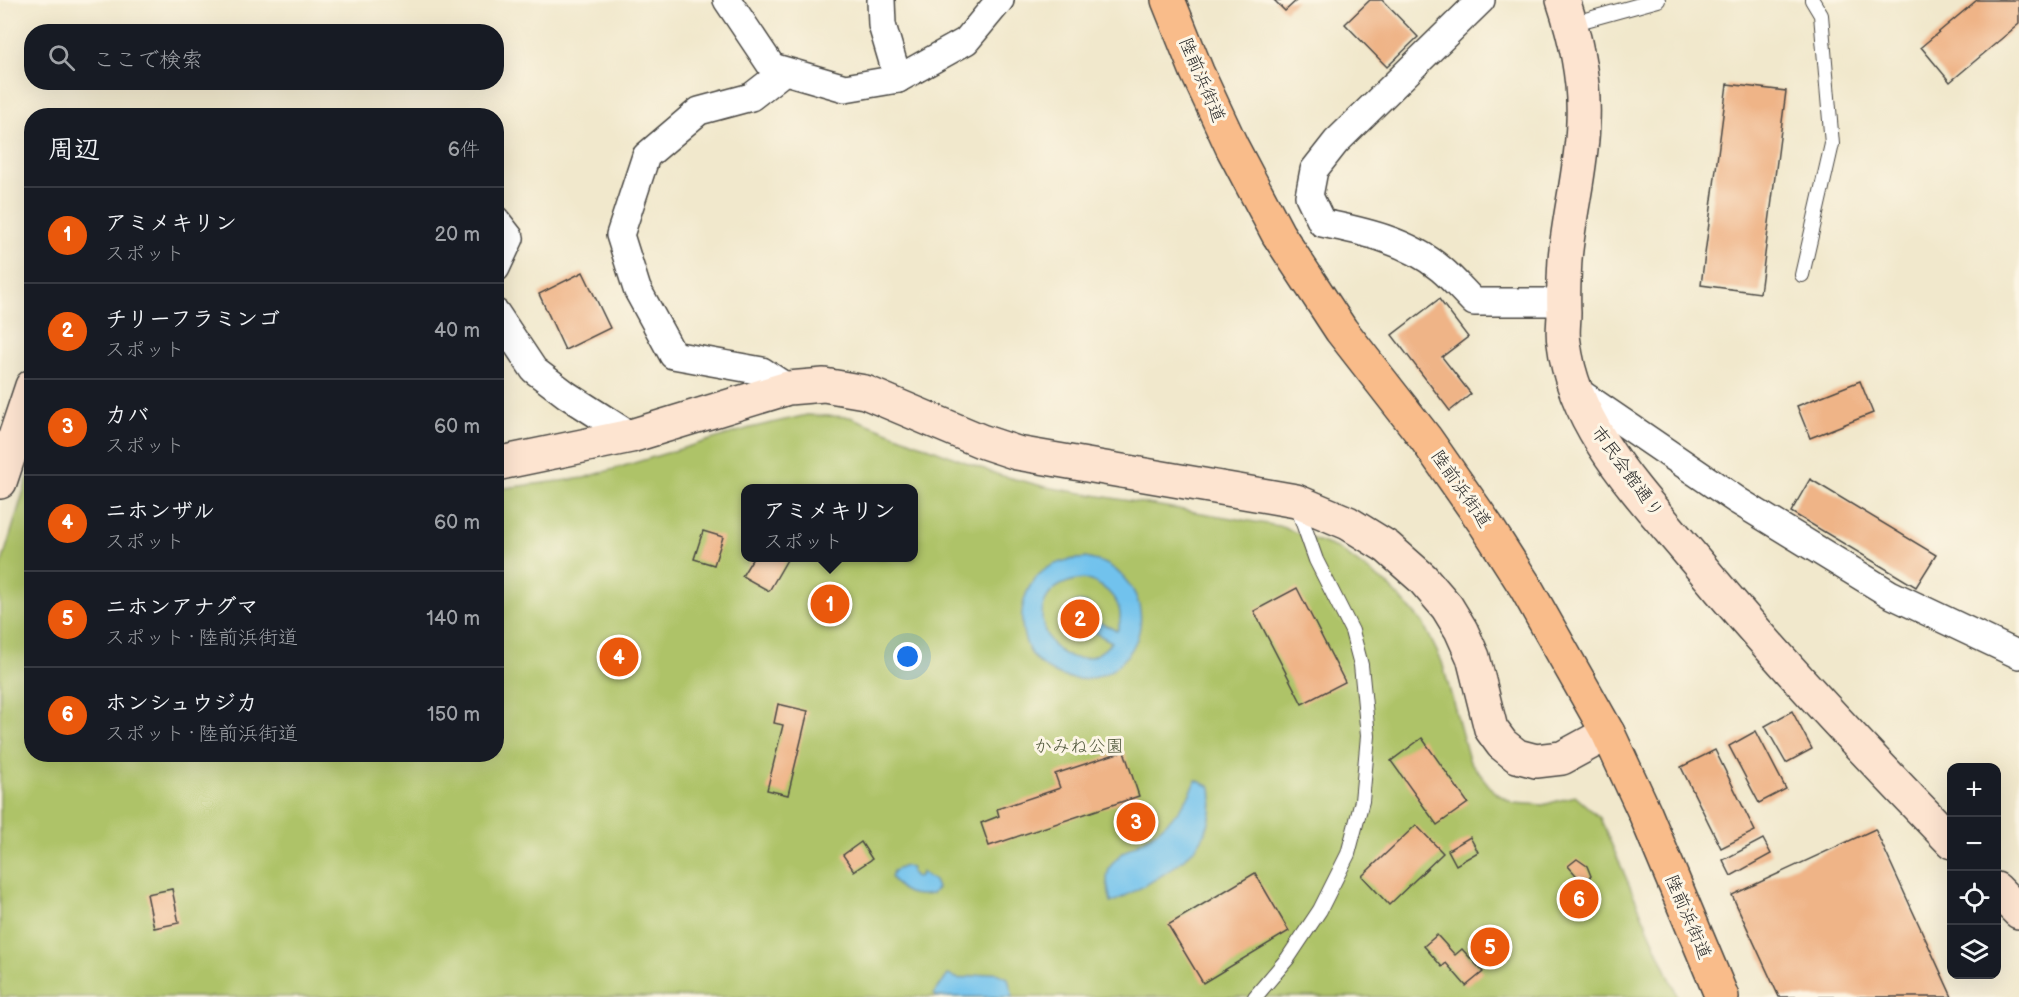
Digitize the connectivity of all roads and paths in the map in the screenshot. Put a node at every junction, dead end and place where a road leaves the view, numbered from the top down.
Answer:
1 (727, 0) edge
2 (881, 0) edge
3 (1000, 0) edge
4 (1168, 0) edge
5 (1481, 0) edge
6 (1658, 0) edge
7 (1812, 0) edge
8 (1567, 12) edge
9 (772, 67) junction
10 (898, 78) junction
11 (504, 230) edge
12 (504, 251) edge
13 (1802, 275) dead end
14 (1563, 302) junction
15 (504, 326) edge
16 (788, 388) junction
17 (1574, 389) junction
18 (24, 411) edge
19 (631, 436) junction
20 (504, 462) edge
21 (0, 482) edge
22 (1296, 501) junction
23 (2019, 655) edge
24 (1608, 733) junction
25 (1947, 837) edge
26 (2001, 894) edge
27 (2019, 912) edge
28 (1255, 997) edge
29 (1722, 997) edge

1 - 9 street
2 - 10 street
3 - 10 street
4 - 24 highway, 陸前浜街道
5 - 14 street
6 - 8 lane
7 - 13 lane
8 - 14 street, 市民会館通り
9 - 10 street
9 - 16 street
11 - 12 street
14 - 17 street, 市民会館通り
15 - 19 street
16 - 19 street
16 - 22 street
17 - 23 street
17 - 25 street, 市民会館通り
18 - 21 street
19 - 20 street
22 - 24 street
22 - 28 lane
24 - 29 highway, 陸前浜街道
26 - 27 street

